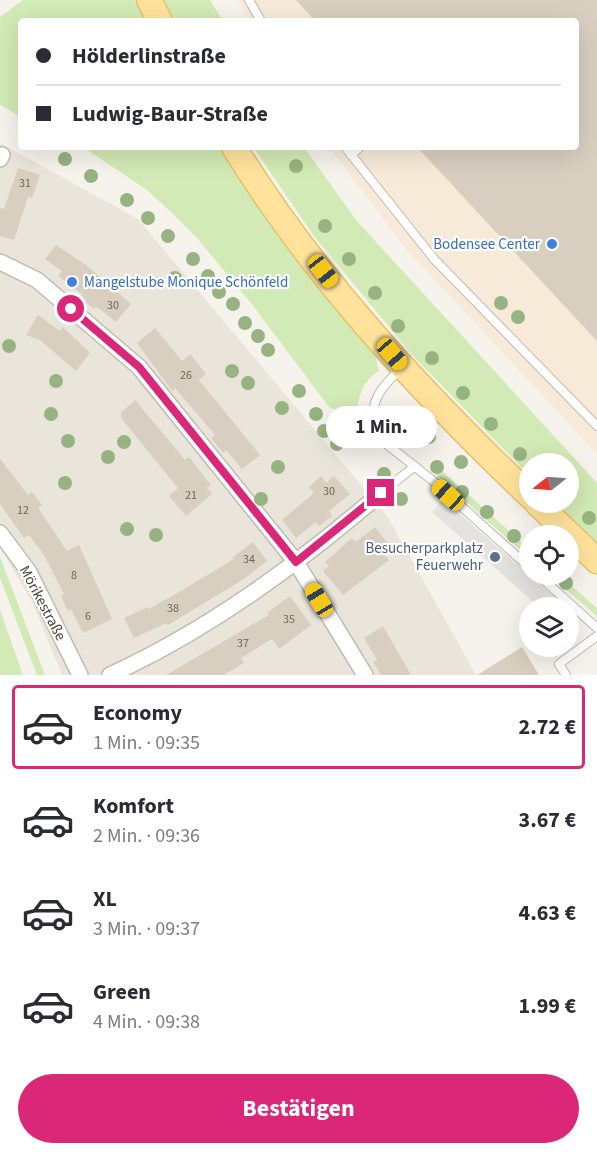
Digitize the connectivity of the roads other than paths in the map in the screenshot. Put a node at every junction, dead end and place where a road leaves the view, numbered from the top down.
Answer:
1 (149, 0) edge
2 (249, 0) edge
3 (158, 18) edge
4 (259, 18) edge
5 (236, 150) edge
6 (347, 150) edge
7 (357, 150) edge
8 (351, 155) junction
9 (0, 262) edge
10 (403, 367) junction
11 (597, 426) edge
12 (415, 466) junction
13 (519, 485) edge
14 (381, 493) joint
15 (547, 513) edge
16 (0, 533) edge
17 (519, 558) edge
18 (597, 561) edge
19 (296, 562) junction
20 (549, 585) edge
21 (597, 628) edge
22 (597, 636) edge
23 (80, 675) edge
24 (110, 675) edge
25 (364, 675) edge
26 (566, 675) edge

1 - 3 main road
2 - 4 lane
5 - 10 main road
6 - 8 lane
7 - 8 lane
8 - 11 lane
9 - 19 street
10 - 12 lane
10 - 13 main road
12 - 14 lane
12 - 17 lane
14 - 19 street
15 - 18 main road
16 - 23 street, Mörikestraße
19 - 24 street
19 - 25 street
20 - 21 lane
22 - 26 lane

